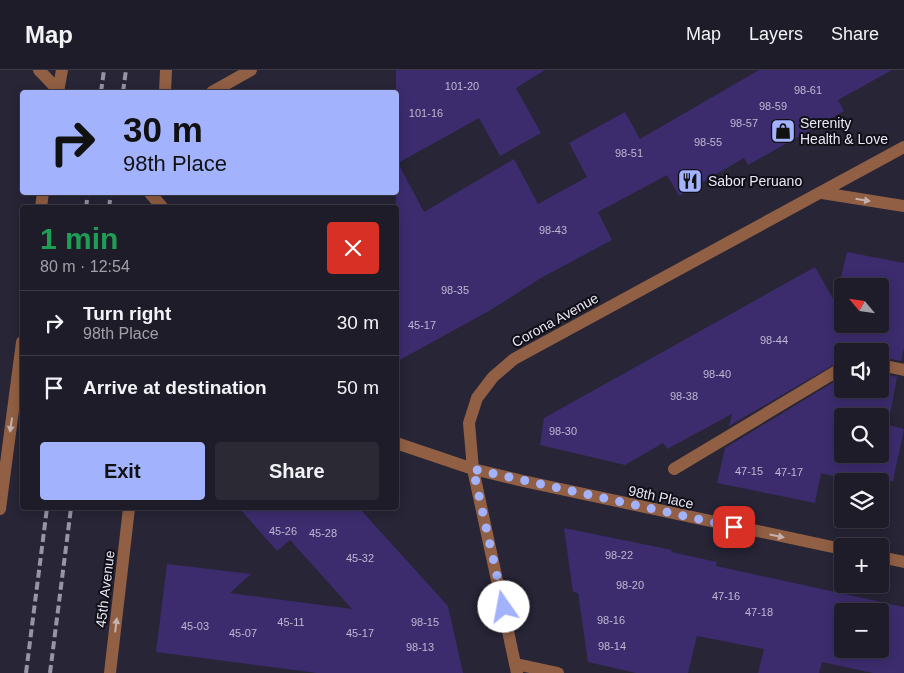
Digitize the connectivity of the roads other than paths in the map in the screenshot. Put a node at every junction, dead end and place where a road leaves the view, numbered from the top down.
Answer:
1 (39, 70) edge
2 (62, 70) edge
3 (166, 70) edge
4 (251, 70) edge
5 (56, 90) edge
6 (58, 90) edge
7 (165, 90) edge
8 (216, 90) edge
9 (904, 147) edge
10 (822, 193) junction
11 (152, 195) edge
12 (161, 205) edge
13 (904, 206) edge
14 (20, 357) edge
15 (889, 367) edge
16 (904, 370) edge
17 (834, 373) edge
18 (399, 444) edge
19 (473, 469) junction
20 (674, 469) dead end
21 (0, 510) edge
22 (129, 510) edge
23 (834, 547) edge
24 (889, 559) edge
25 (904, 562) edge
26 (516, 668) edge
27 (110, 673) edge
28 (558, 673) edge

1 - 5 street
2 - 6 street
3 - 7 street
4 - 8 street
9 - 10 street, Corona Avenue
10 -> 13 street
10 - 19 street, Corona Avenue
11 - 12 street
14 -> 21 street
15 - 16 street
17 - 20 street
18 - 19 street, 98th Place
19 -> 23 street, 98th Place
19 - 26 street, Corona Avenue
27 -> 22 street, 45th Avenue
24 - 25 street
26 - 28 street

